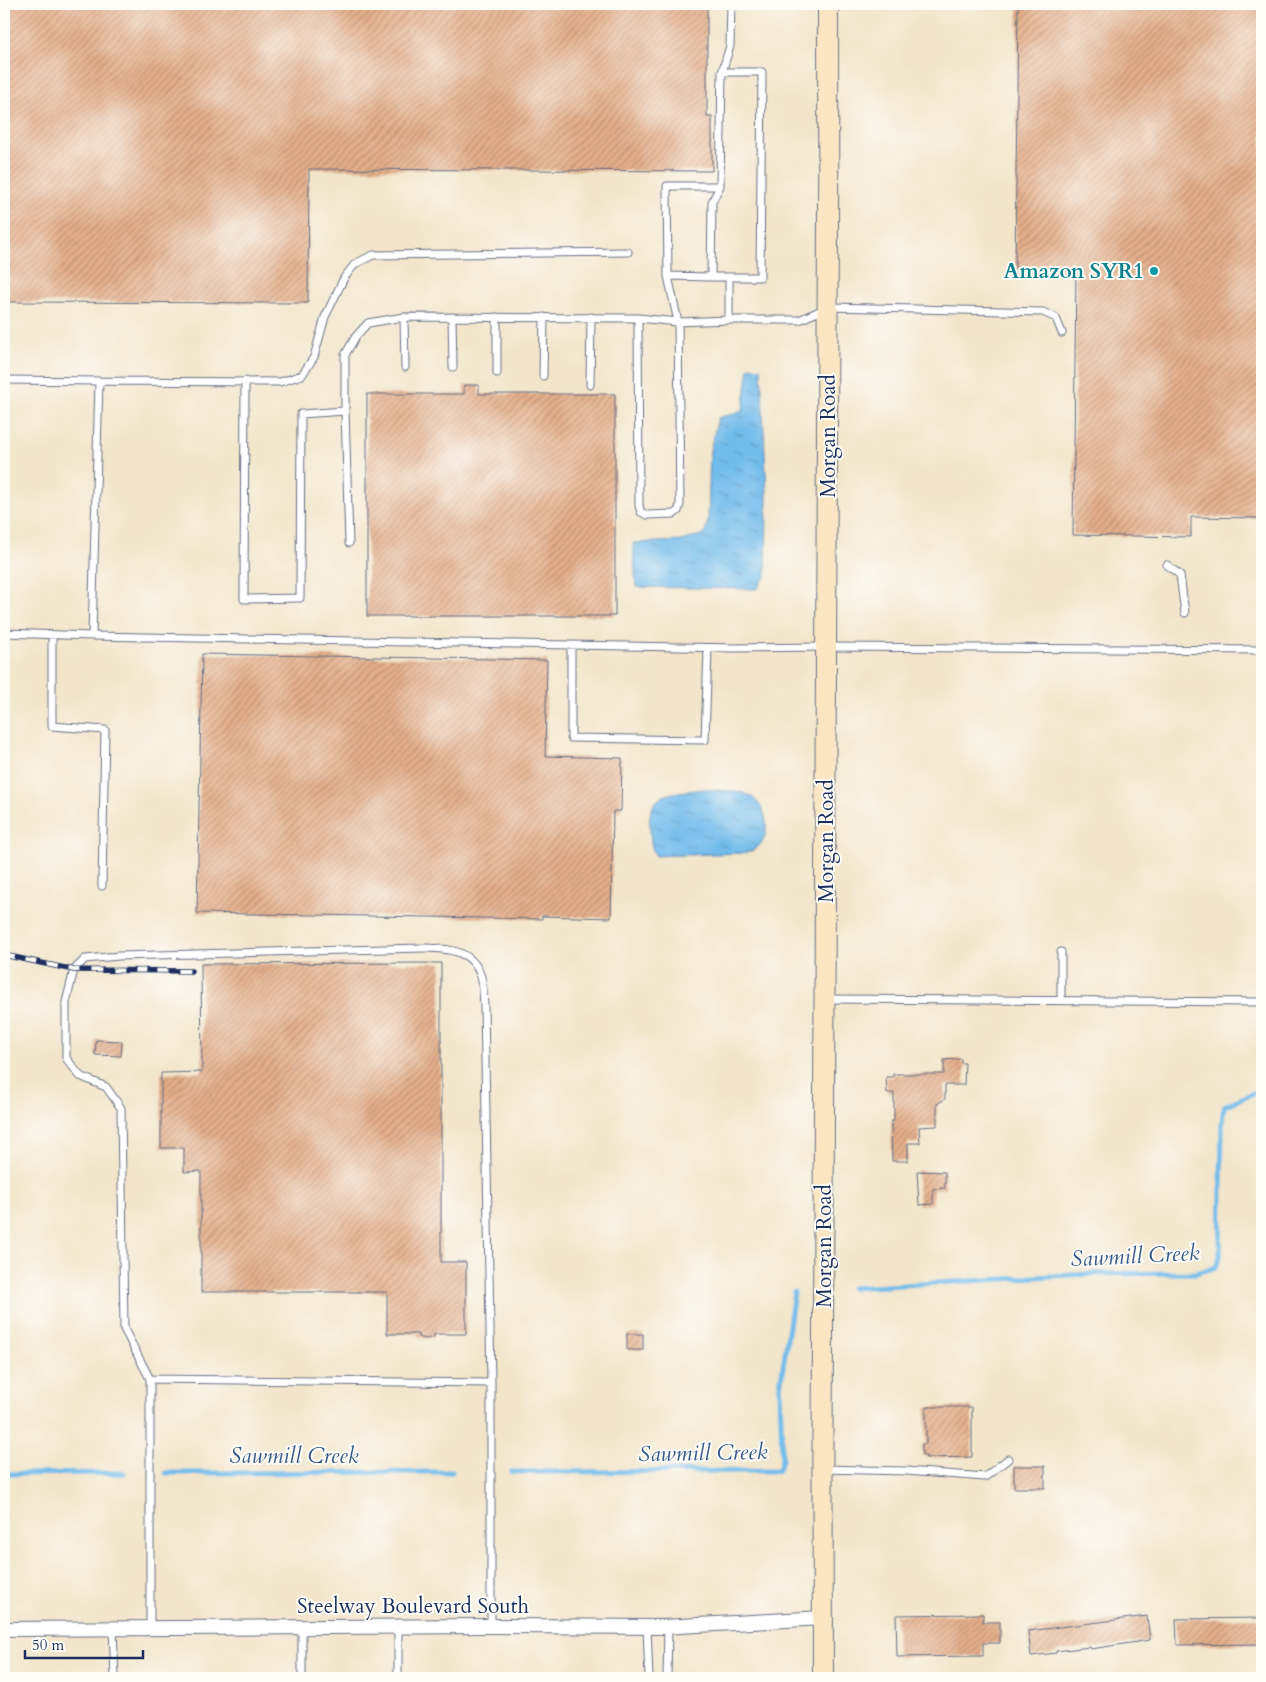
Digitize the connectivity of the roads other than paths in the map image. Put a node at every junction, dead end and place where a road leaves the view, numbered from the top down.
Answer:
1 (731, 4) edge
2 (828, 4) edge
3 (722, 72) junction
4 (720, 186) junction
5 (628, 252) dead end
6 (668, 276) junction
7 (711, 277) junction
8 (729, 277) junction
9 (829, 307) junction
10 (404, 317) junction
11 (452, 317) junction
12 (497, 317) junction
13 (544, 317) junction
14 (591, 317) junction
15 (638, 318) junction
16 (728, 320) junction
17 (678, 322) junction
18 (1062, 333) dead end
19 (405, 367) dead end
20 (453, 367) dead end
21 (497, 373) dead end
22 (543, 376) dead end
23 (4, 380) edge
24 (99, 381) junction
25 (245, 381) junction
26 (590, 385) dead end
27 (345, 411) junction
28 (349, 543) dead end
29 (1167, 564) dead end
30 (1185, 613) dead end
31 (4, 633) edge
32 (52, 635) junction
33 (92, 636) junction
34 (571, 646) junction
35 (827, 646) junction
36 (708, 648) junction
37 (1262, 650) edge
38 (102, 886) dead end
39 (1061, 952) dead end
40 (825, 999) junction
41 (1061, 1000) junction
42 (1262, 1002) edge
43 (150, 1379) junction
44 (491, 1383) junction
45 (1008, 1459) dead end
46 (823, 1469) junction
47 (823, 1618) junction
48 (398, 1626) junction
49 (491, 1626) junction
50 (302, 1627) junction
51 (647, 1627) junction
52 (668, 1627) junction
53 (4, 1628) edge
54 (113, 1628) junction
55 (150, 1628) junction
56 (115, 1678) edge
57 (302, 1678) edge
58 (398, 1678) edge
59 (649, 1678) edge
60 (667, 1678) edge
61 (824, 1678) edge

1 - 3 lane
2 - 9 street, Morgan Road
3 - 4 lane
3 - 8 lane
4 - 6 lane
4 - 7 lane
5 - 25 lane
6 - 7 lane
6 - 17 lane
7 - 8 lane
8 - 16 lane
9 - 16 lane
9 - 18 lane
9 - 35 street, Morgan Road
10 - 11 lane
10 - 19 lane
10 - 27 lane
11 - 12 lane
11 - 20 lane
12 - 13 lane
12 - 21 lane
13 - 14 lane
13 - 22 lane
14 - 15 lane
14 - 26 lane
15 - 17 lane
15 - 17 lane
16 - 17 lane
23 - 24 lane
24 - 25 lane
24 - 33 lane
25 - 27 lane
27 - 28 lane
29 - 30 lane
31 - 32 lane
32 - 33 lane
32 - 38 lane
33 - 34 lane
34 - 36 lane
34 - 36 lane
35 - 36 lane
35 - 37 lane
35 - 40 street, Morgan Road
39 - 41 lane
40 - 41 lane
40 - 46 street, Morgan Road
41 - 42 lane
43 - 44 lane
43 - 44 lane
43 - 55 lane
44 - 49 lane
45 - 46 lane
46 - 47 street, Morgan Road
47 - 52 street, Steelway Boulevard South
47 - 61 street, Morgan Road
48 - 49 street, Steelway Boulevard South
48 - 50 street, Steelway Boulevard South
48 - 58 lane
49 - 51 street, Steelway Boulevard South
50 - 55 street, Steelway Boulevard South
50 - 57 lane
51 - 52 street, Steelway Boulevard South
51 - 59 lane
52 - 60 lane
53 - 54 street, Steelway Boulevard South
54 - 55 street, Steelway Boulevard South
54 - 56 lane

